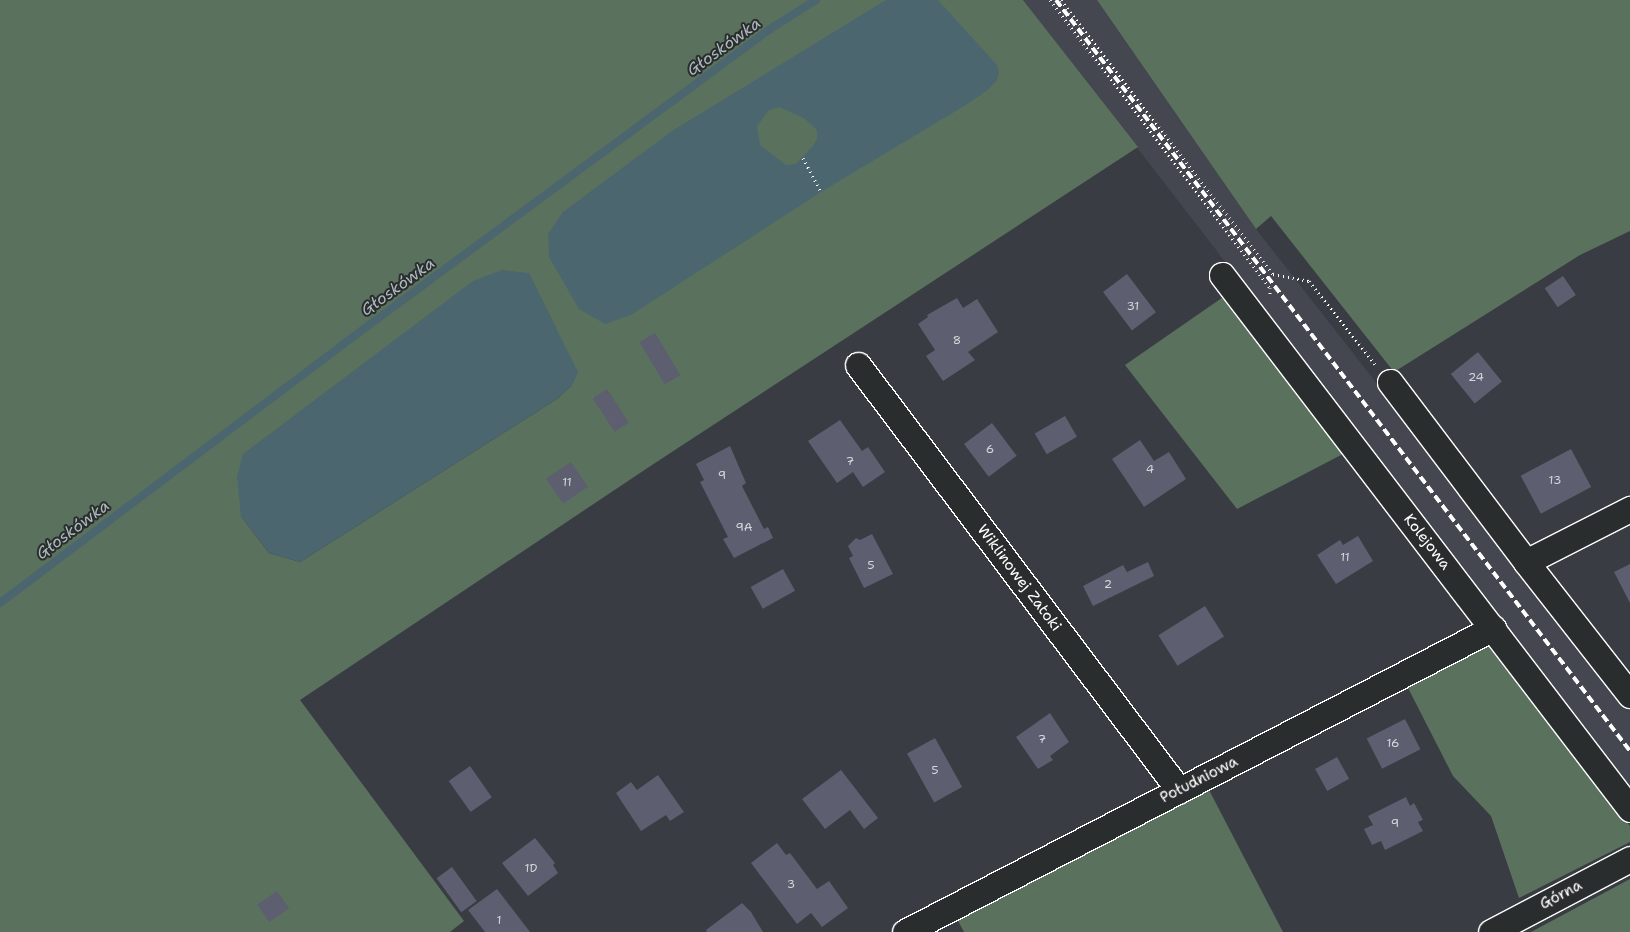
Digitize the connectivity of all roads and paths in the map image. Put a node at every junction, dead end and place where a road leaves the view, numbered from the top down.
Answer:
1 (1050, 0) edge
2 (1060, 0) edge
3 (803, 158) dead end
4 (821, 192) dead end
5 (1222, 275) dead end
6 (1270, 298) dead end
7 (858, 365) dead end
8 (1390, 382) joint
9 (1630, 509) edge
10 (1526, 562) junction
11 (1493, 628) junction
12 (1630, 695) edge
13 (1179, 790) junction
14 (1630, 809) edge
15 (1630, 858) edge
16 (905, 932) edge
17 (1491, 932) edge

1 - 6 path
2 - 8 path
3 - 4 path
5 - 11 street, Kolejowa
7 - 13 street, Wiklinowej Zatoki
8 - 10 street
9 - 10 street
10 - 12 street
11 - 13 street, Południowa
11 - 14 street, Kolejowa
13 - 16 street, Południowa
15 - 17 street, Górna

